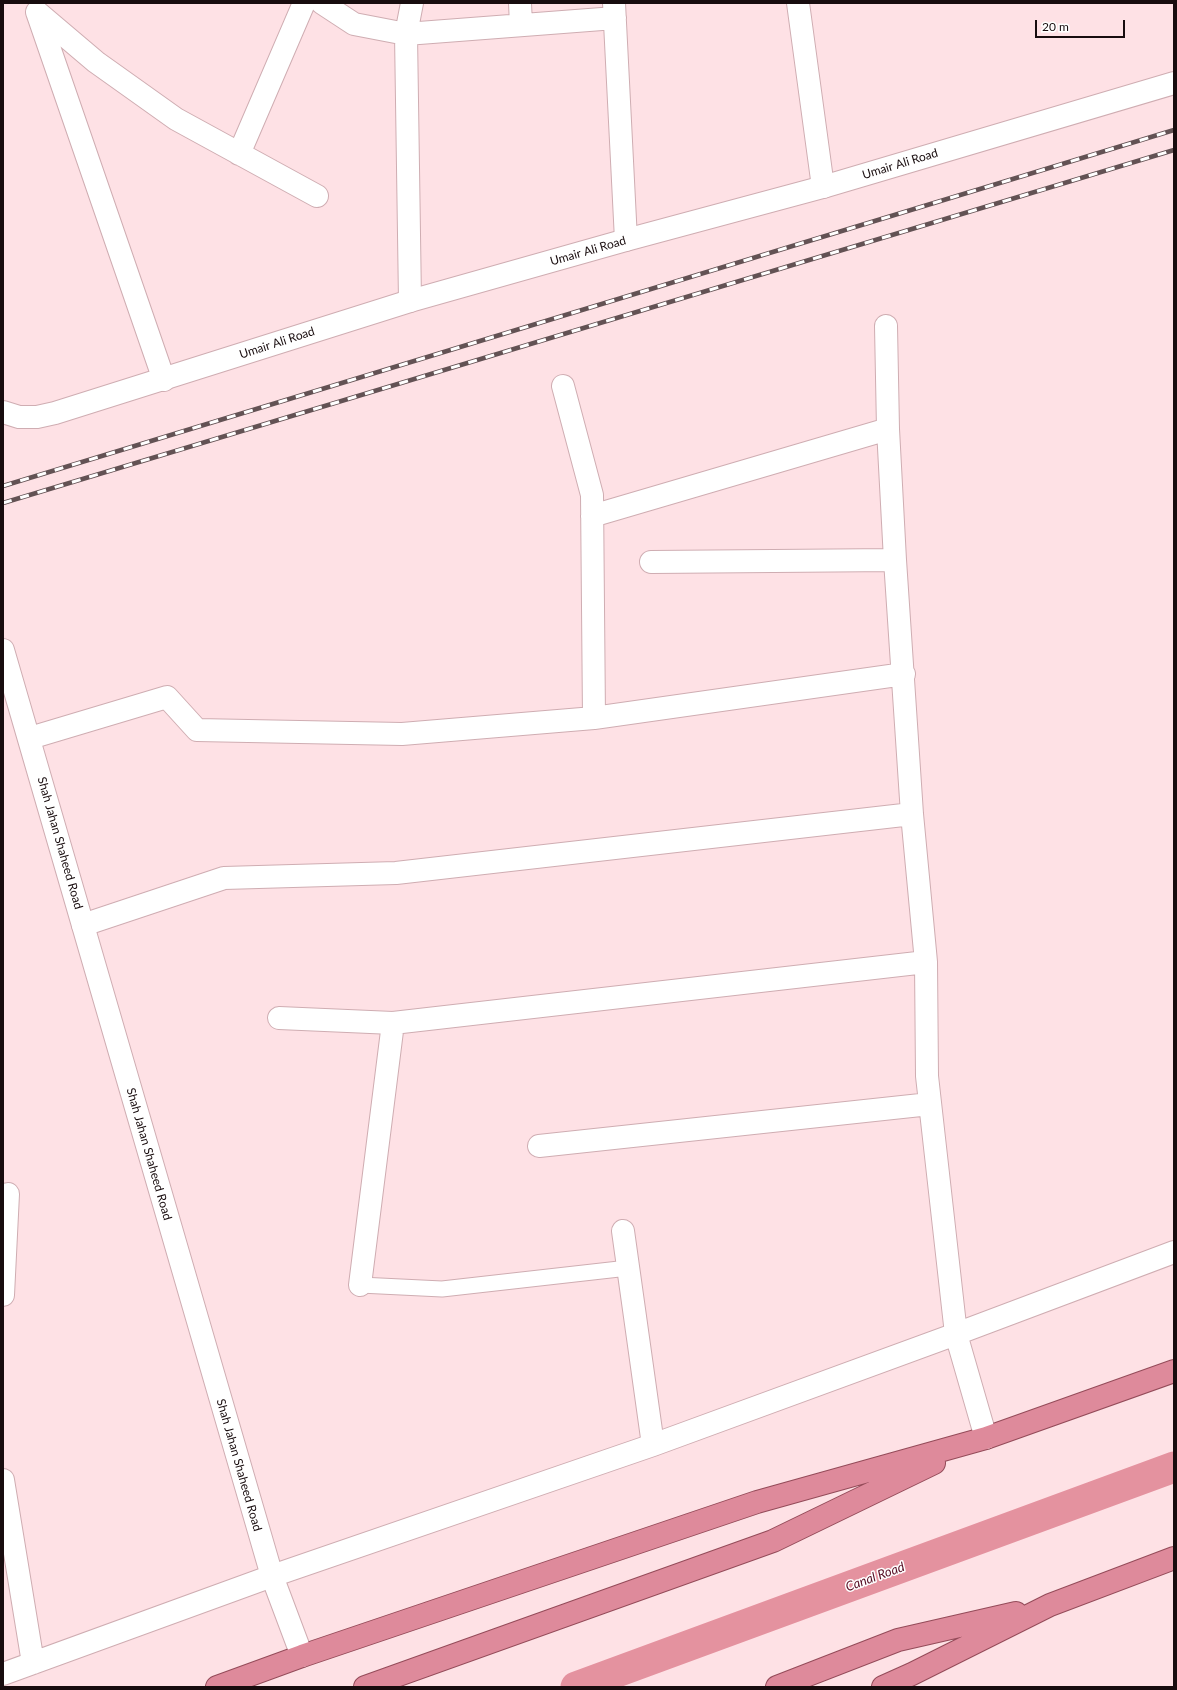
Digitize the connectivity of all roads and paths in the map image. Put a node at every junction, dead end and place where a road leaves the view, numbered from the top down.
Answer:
1 (304, 3) edge
2 (322, 3) edge
3 (412, 3) edge
4 (520, 3) edge
5 (798, 3) edge
6 (32, 8) edge
7 (614, 10) edge
8 (521, 25) junction
9 (406, 34) junction
10 (1174, 83) edge
11 (239, 154) junction
12 (823, 187) junction
13 (317, 196) dead end
14 (626, 240) junction
15 (410, 301) junction
16 (886, 326) dead end
17 (164, 380) junction
18 (563, 386) dead end
19 (3, 412) edge
20 (888, 429) junction
21 (592, 516) junction
22 (896, 560) junction
23 (651, 562) dead end
24 (3, 650) edge
25 (904, 674) junction
26 (594, 718) junction
27 (30, 738) junction
28 (912, 814) junction
29 (83, 925) junction
30 (926, 962) junction
31 (279, 1018) dead end
32 (393, 1023) junction
33 (930, 1104) junction
34 (539, 1146) dead end
35 (8, 1194) dead end
36 (623, 1231) dead end
37 (1174, 1252) edge
38 (628, 1268) junction
39 (360, 1284) joint
40 (3, 1295) edge
41 (956, 1334) junction
42 (1174, 1371) edge
43 (986, 1438) junction
44 (652, 1445) junction
45 (3, 1480) edge
46 (1174, 1558) edge
47 (272, 1576) junction
48 (1050, 1605) junction
49 (302, 1656) junction
50 (33, 1663) junction
51 (3, 1674) edge
52 (217, 1687) edge
53 (365, 1687) edge
54 (777, 1687) edge
55 (883, 1687) edge

1 - 11 street
2 - 9 street
3 - 9 street
4 - 8 street
5 - 12 street
6 - 11 street
6 - 17 street
7 - 8 street
7 - 14 street
8 - 9 street
9 - 15 street
10 - 12 street, Umair Ali Road
11 - 13 street
12 - 14 street, Umair Ali Road
14 - 15 street, Umair Ali Road
15 - 17 street, Umair Ali Road
16 - 20 street
17 - 19 street, Umair Ali Road
18 - 21 street
20 - 21 street
20 - 22 street
21 - 26 street
22 - 23 street
22 - 25 street
24 - 27 street, Shah Jahan Shaheed Road
25 - 26 street
25 - 28 street
26 - 27 street
27 - 29 street, Shah Jahan Shaheed Road
28 - 29 street
28 - 30 street
29 - 47 street, Shah Jahan Shaheed Road
30 - 32 street
30 - 33 street
31 - 32 street
32 - 39 street
33 - 34 street
33 - 41 street
35 - 40 street
36 - 38 street
37 - 41 street
38 - 39 lane
38 - 44 street
41 - 43 street
41 - 44 street
42 - 43 highway
43 - 49 highway
43 - 53 highway
44 - 47 street
45 - 50 street
46 - 48 highway
47 - 49 street, Shah Jahan Shaheed Road
47 - 50 street
48 - 54 highway
48 - 55 highway
49 - 52 highway
50 - 51 street

